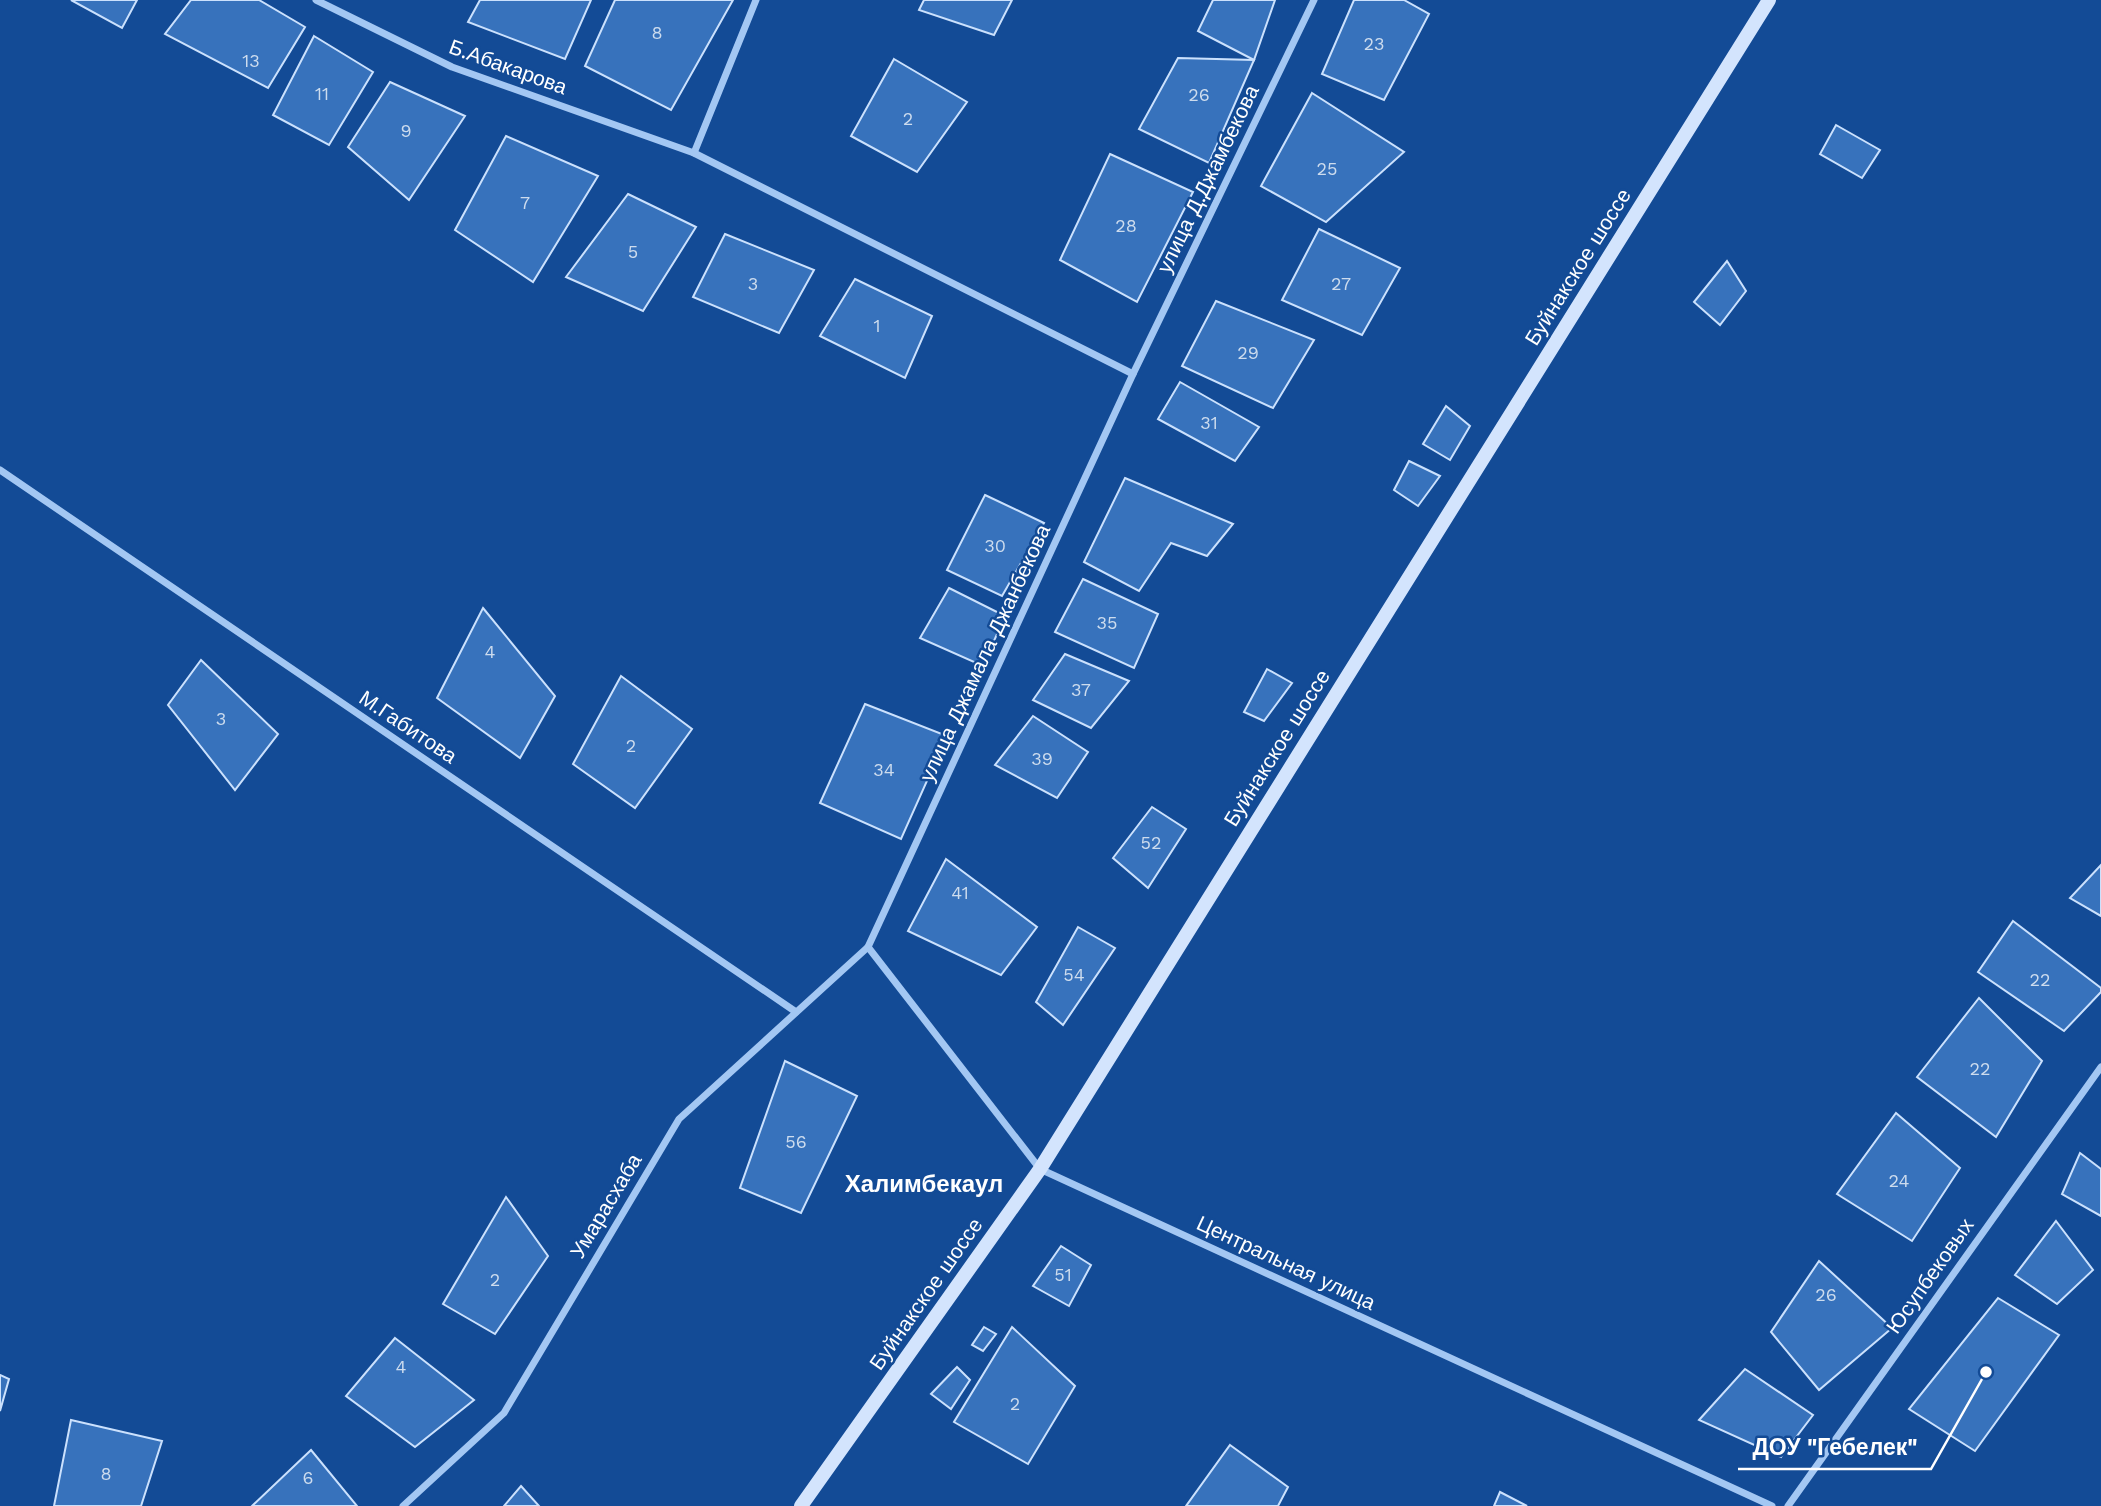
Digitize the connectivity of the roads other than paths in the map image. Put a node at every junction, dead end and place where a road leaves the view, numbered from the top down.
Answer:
1 (316, 0) edge
2 (756, 0) edge
3 (1314, 0) edge
4 (1769, 0) edge
5 (694, 153) junction
6 (1133, 374) junction
7 (0, 470) edge
8 (868, 947) junction
9 (796, 1012) junction
10 (2101, 1067) edge
11 (1040, 1169) junction
12 (402, 1506) edge
13 (802, 1506) edge
14 (1772, 1506) edge
15 (1788, 1506) edge

1 - 5 street, Б.Абакарова
2 - 5 street
3 - 6 street, улица Д.Джамбекова
4 - 11 main road, Буйнакское шоссе
5 - 6 street, Б.Абакарова
6 - 8 street, улица Джамала Джанбекова
7 - 9 street, М.Габитова
8 - 9 street, Умарасхаба
8 - 11 street, Центральная улица
9 - 12 street, Умарасхаба
10 - 15 street, Юсупбековых
11 - 13 main road, Буйнакское шоссе
11 - 14 street, Центральная улица

